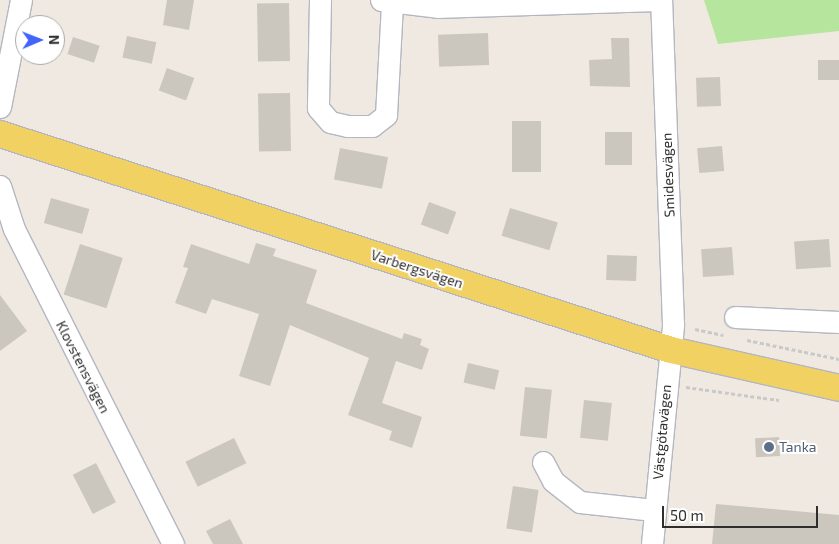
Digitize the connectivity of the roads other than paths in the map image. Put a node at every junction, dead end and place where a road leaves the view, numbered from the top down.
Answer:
1 (21, 0) edge
2 (320, 0) edge
3 (655, 0) edge
4 (661, 0) edge
5 (386, 1) edge
6 (0, 107) edge
7 (0, 134) edge
8 (0, 186) edge
9 (735, 317) dead end
10 (839, 322) edge
11 (670, 350) junction
12 (839, 388) edge
13 (543, 462) dead end
14 (654, 510) junction
15 (173, 544) edge
16 (652, 544) edge

1 - 6 street
2 - 5 street
3 - 5 street
4 - 11 street, Smidesvägen
7 - 11 main road, Varbergsvägen
8 - 15 street, Klovstensvägen
9 - 10 street
11 - 12 main road, Varbergsvägen
11 - 14 street, Västgötavägen
13 - 14 street
14 - 16 street, Västgötavägen

